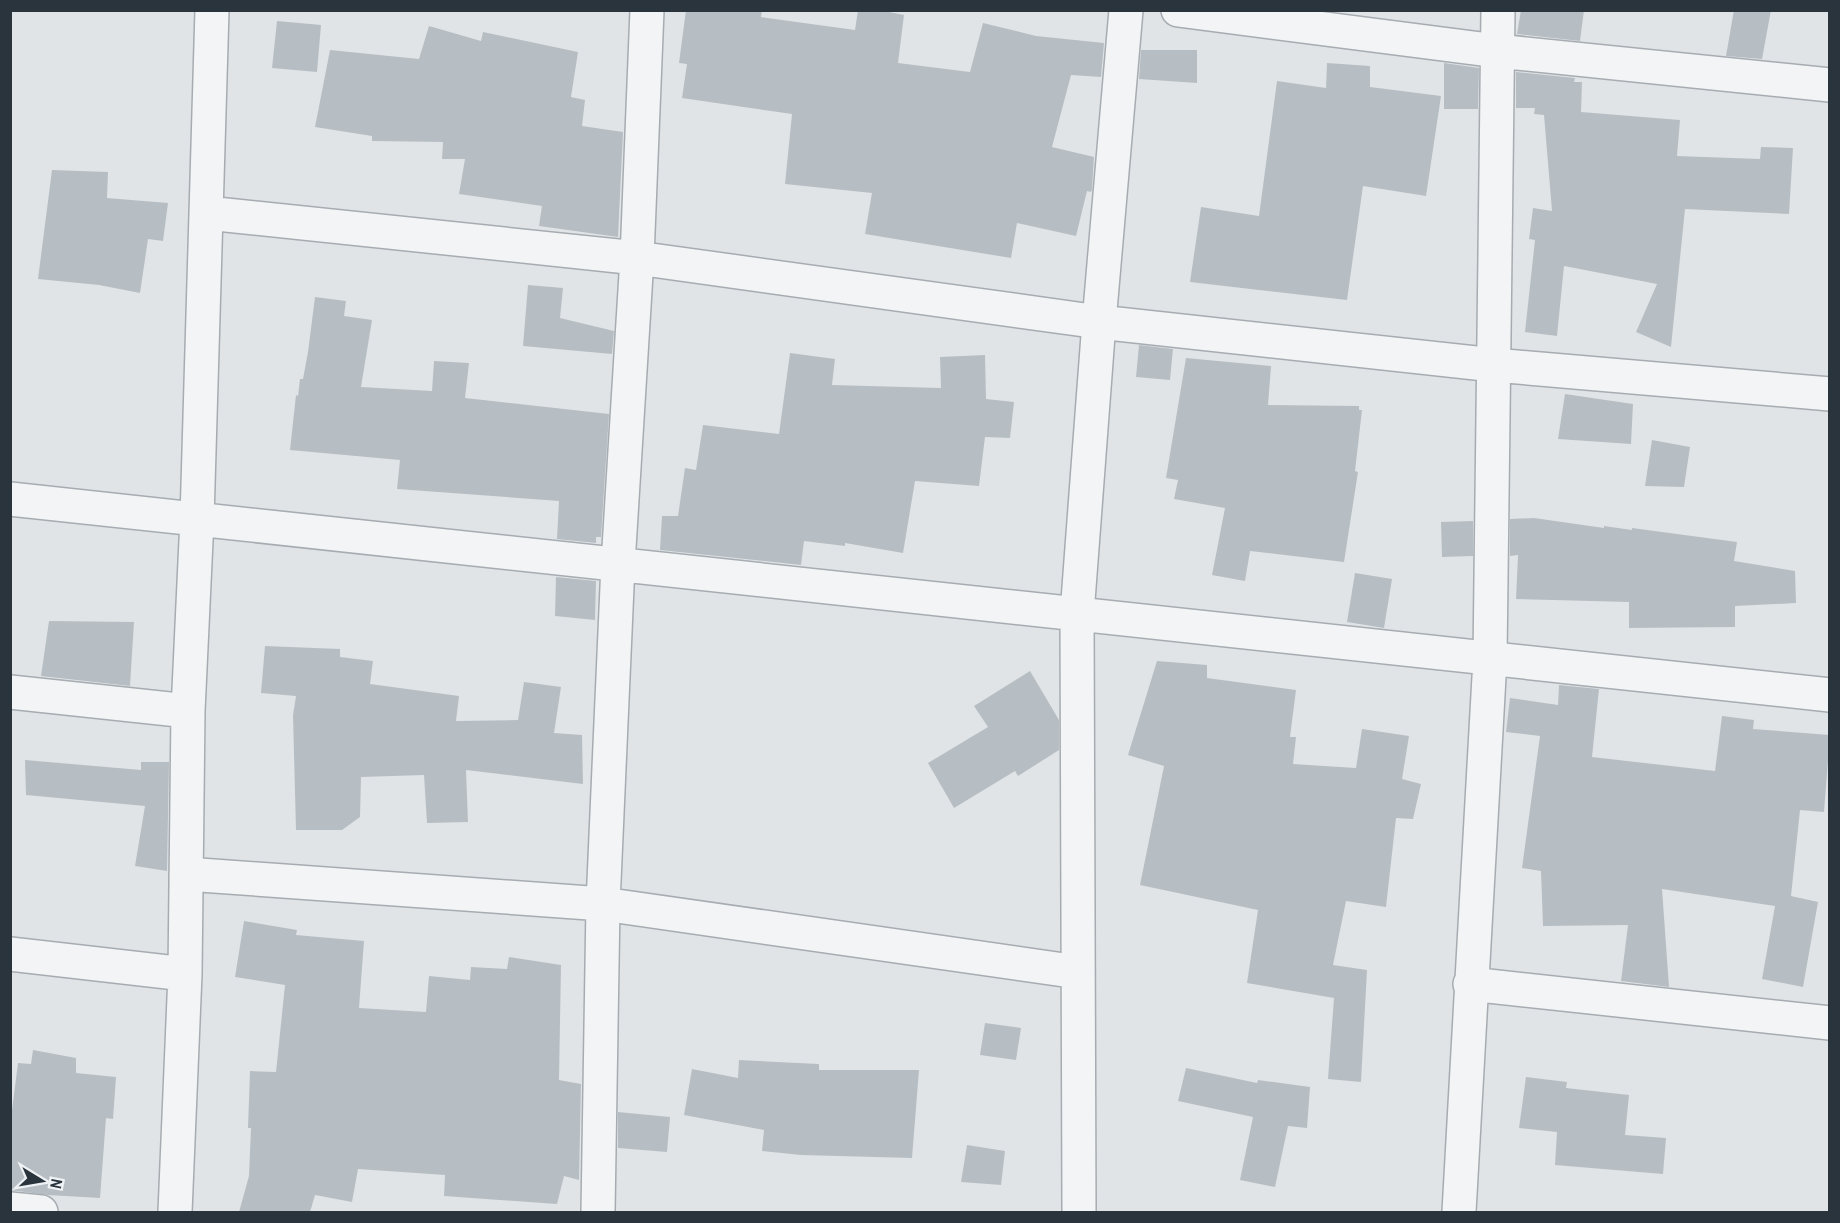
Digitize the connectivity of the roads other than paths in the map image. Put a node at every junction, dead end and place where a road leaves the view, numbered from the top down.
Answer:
1 (212, 10) edge
2 (647, 10) edge
3 (1126, 10) edge
4 (1178, 10) edge
5 (1498, 10) edge
6 (1497, 51) junction
7 (1830, 86) edge
8 (207, 213) junction
9 (637, 258) junction
10 (1099, 322) junction
11 (1494, 364) junction
12 (1830, 394) edge
13 (10, 499) edge
14 (196, 519) junction
15 (618, 564) junction
16 (1077, 614) junction
17 (1490, 658) junction
18 (10, 692) edge
19 (1830, 695) edge
20 (188, 711) junction
21 (186, 874) junction
22 (603, 904) junction
23 (10, 954) edge
24 (1078, 972) junction
25 (185, 974) junction
26 (1470, 984) junction
27 (1830, 1023) edge
28 (10, 1209) edge
29 (41, 1212) edge
30 (175, 1212) edge
31 (598, 1212) edge
32 (1079, 1212) edge
33 (1459, 1212) edge

1 - 8 street
2 - 9 street
3 - 10 street
4 - 6 street
5 - 6 street
6 - 7 street
6 - 11 street
8 - 9 street
8 - 14 street
9 - 10 street
9 - 15 street
10 - 11 street
10 - 16 street
11 - 12 street
11 - 17 street
13 - 14 street
14 - 15 street
14 - 20 street
15 - 16 street
15 - 22 street
16 - 17 street
16 - 24 street
17 - 19 street
17 - 26 street
18 - 20 street
20 - 21 street
21 - 22 street
21 - 25 street
22 - 24 street
22 - 31 street
23 - 25 street
24 - 32 street
25 - 30 street
26 - 27 street
26 - 33 street
28 - 29 street

